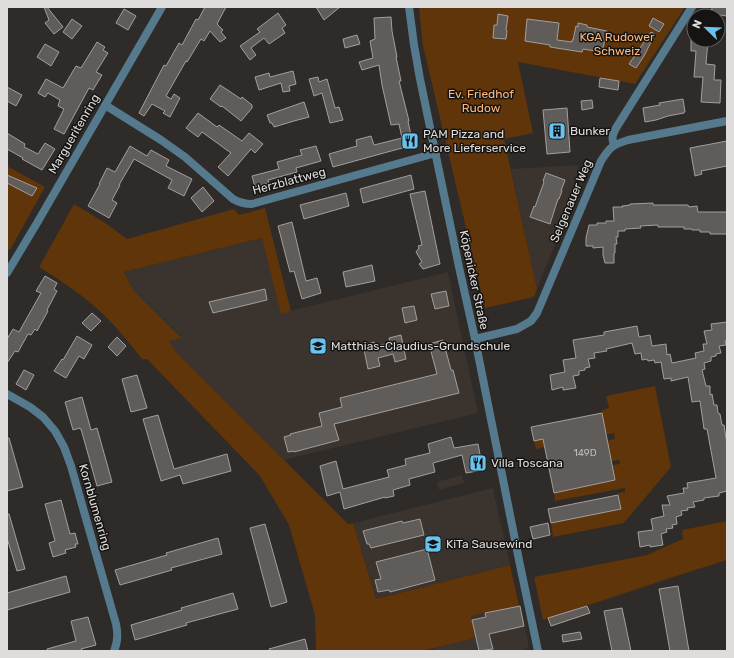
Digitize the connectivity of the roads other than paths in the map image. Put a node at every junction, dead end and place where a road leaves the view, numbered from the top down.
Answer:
1 (162, 7) edge
2 (409, 7) edge
3 (692, 7) edge
4 (105, 105) junction
5 (727, 121) edge
6 (614, 145) junction
7 (436, 153) junction
8 (7, 273) edge
9 (475, 339) junction
10 (7, 394) edge
11 (114, 651) edge
12 (538, 651) edge

1 - 4 street, Margueritenring
2 - 7 street, Köpenicker Straße
3 - 6 street
4 - 7 street, Herzblattweg
4 - 8 street, Margueritenring
5 - 6 street
6 - 9 street, Selgenauer Weg
7 - 9 street, Köpenicker Straße
9 - 12 street, Köpenicker Straße
10 - 11 street, Kornblumenring

